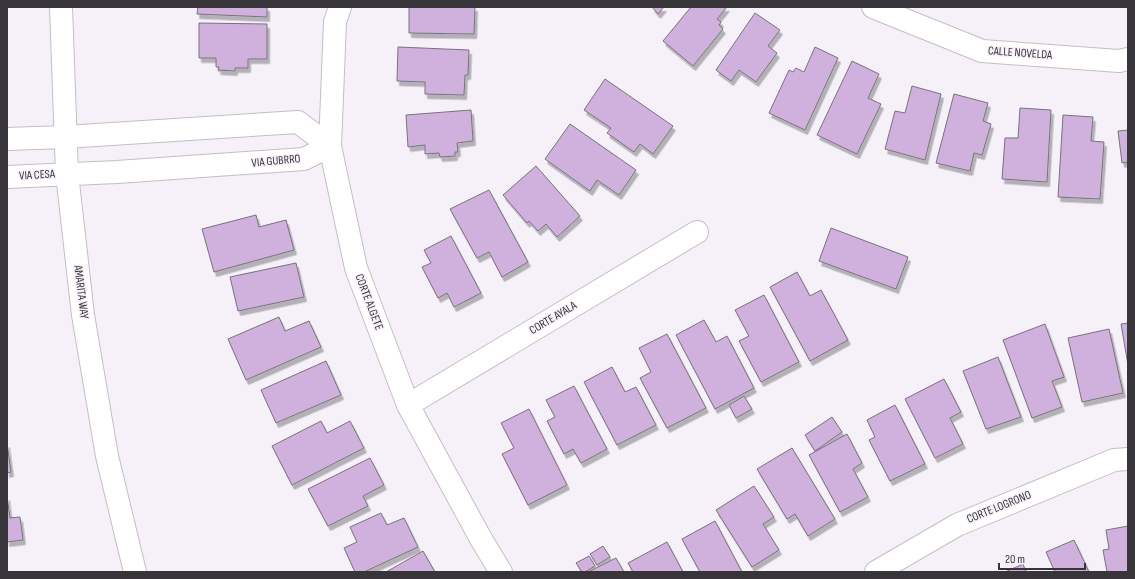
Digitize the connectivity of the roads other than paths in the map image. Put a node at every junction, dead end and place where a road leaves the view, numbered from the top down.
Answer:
1 (61, 7) edge
2 (340, 7) edge
3 (873, 7) edge
4 (1128, 59) edge
5 (65, 137) junction
6 (7, 139) edge
7 (330, 146) junction
8 (66, 174) junction
9 (7, 177) edge
10 (697, 232) dead end
11 (408, 405) junction
12 (1128, 459) edge
13 (135, 572) edge
14 (500, 572) edge
15 (876, 572) edge

1 - 5 street, AMARITA WAY
2 - 7 street, CORTE ALGETE
3 - 4 street, CALLE NOVELDA
5 - 6 street
5 - 7 street
5 - 8 street, AMARITA WAY
7 - 8 street, VIA GUBRRO
7 - 11 street, CORTE ALGETE
8 - 9 street, VIA CESA
8 - 13 street, AMARITA WAY
10 - 11 street, CORTE AYALA
11 - 14 street, CORTE ALGETE
12 - 15 street, CORTE LOGRONO

